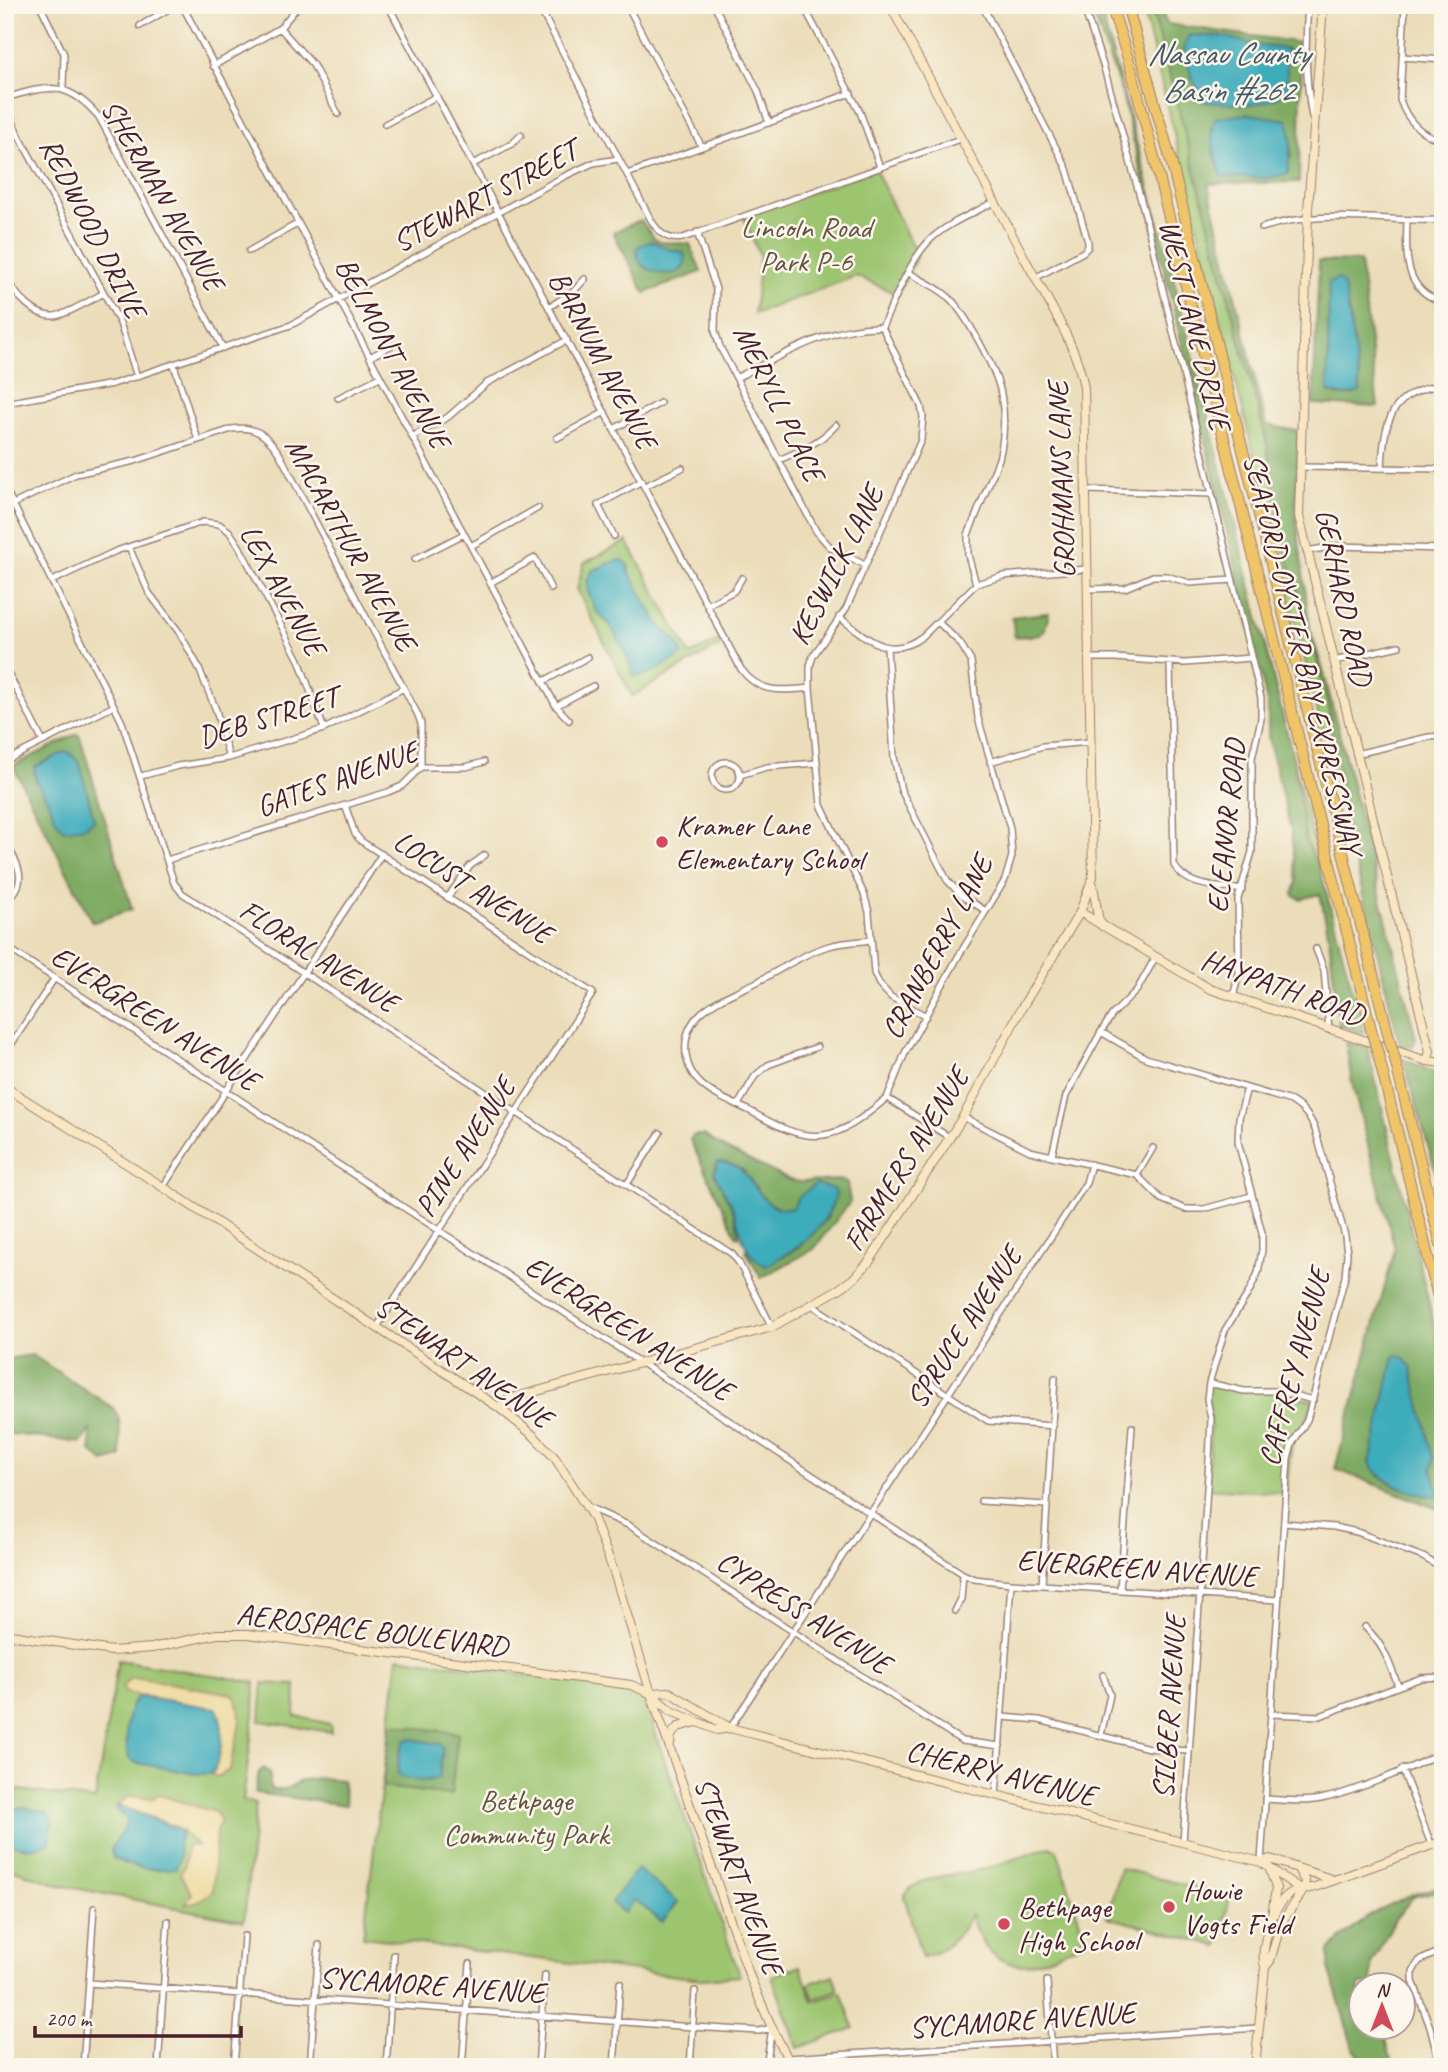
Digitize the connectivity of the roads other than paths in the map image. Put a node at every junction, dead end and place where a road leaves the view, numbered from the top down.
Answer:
1 (40, 5) edge
2 (175, 5) edge
3 (182, 5) edge
4 (299, 5) edge
5 (388, 5) edge
6 (538, 5) edge
7 (627, 5) edge
8 (714, 5) edge
9 (803, 5) edge
10 (890, 5) edge
11 (982, 5) edge
12 (1083, 5) edge
13 (1110, 5) edge
14 (1308, 5) edge
15 (1323, 5) edge
16 (1405, 5) edge
17 (1129, 8) edge
18 (140, 26) dead end
19 (280, 28) junction
20 (1402, 57) junction
21 (1443, 60) edge
22 (213, 66) junction
23 (63, 88) junction
24 (851, 93) junction
25 (437, 96) junction
26 (5, 100) edge
27 (338, 114) dead end
28 (769, 123) junction
29 (385, 124) dead end
30 (1314, 126) junction
31 (521, 135) dead end
32 (960, 139) junction
33 (1443, 140) edge
34 (702, 147) junction
35 (618, 159) junction
36 (473, 164) junction
37 (880, 167) junction
38 (627, 174) junction
39 (994, 202) junction
40 (499, 213) junction
41 (1308, 220) junction
42 (1407, 220) junction
43 (1443, 220) edge
44 (297, 224) junction
45 (1262, 228) dead end
46 (697, 232) junction
47 (249, 251) dead end
48 (909, 273) junction
49 (5, 276) edge
50 (1035, 278) junction
51 (585, 279) dead end
52 (104, 293) junction
53 (338, 300) junction
54 (1443, 302) edge
55 (549, 307) junction
56 (882, 327) junction
57 (567, 340) junction
58 (391, 345) dead end
59 (223, 348) junction
60 (370, 357) junction
61 (174, 365) junction
62 (137, 377) junction
63 (380, 377) junction
64 (736, 378) junction
65 (1443, 385) edge
66 (338, 398) dead end
67 (5, 403) edge
68 (660, 403) dead end
69 (605, 412) junction
70 (836, 425) dead end
71 (614, 429) junction
72 (412, 436) junction
73 (557, 438) dead end
74 (198, 440) junction
75 (779, 460) junction
76 (1299, 467) junction
77 (682, 468) dead end
78 (1382, 468) junction
79 (1443, 469) edge
80 (643, 484) junction
81 (5, 488) edge
82 (1087, 490) junction
83 (1212, 494) junction
84 (13, 504) junction
85 (538, 508) dead end
86 (464, 534) junction
87 (614, 536) dead end
88 (471, 546) junction
89 (129, 547) junction
90 (1443, 549) edge
91 (1306, 551) junction
92 (415, 559) dead end
93 (865, 565) junction
94 (1087, 569) junction
95 (742, 578) dead end
96 (1233, 580) junction
97 (52, 581) junction
98 (491, 583) junction
99 (976, 584) junction
100 (551, 589) dead end
101 (1088, 589) junction
102 (707, 605) junction
103 (839, 617) junction
104 (938, 622) junction
105 (1399, 646) dead end
106 (887, 648) junction
107 (588, 657) dead end
108 (1090, 658) junction
109 (1251, 658) junction
110 (1334, 661) junction
111 (1170, 663) junction
112 (5, 667) edge
113 (544, 681) junction
114 (593, 686) dead end
115 (404, 688) junction
116 (810, 688) junction
117 (114, 706) junction
118 (556, 706) junction
119 (569, 720) dead end
120 (324, 729) junction
121 (1443, 736) edge
122 (43, 742) junction
123 (1091, 742) junction
124 (1356, 754) junction
125 (229, 758) junction
126 (5, 761) edge
127 (484, 762) dead end
128 (990, 762) junction
129 (816, 763) junction
130 (421, 768) junction
131 (740, 775) junction
132 (141, 776) junction
133 (345, 805) junction
134 (5, 841) edge
135 (382, 854) junction
136 (485, 855) dead end
137 (167, 860) junction
138 (1093, 877) junction
139 (1242, 890) junction
140 (448, 897) junction
141 (5, 901) edge
142 (986, 911) junction
143 (1080, 912) junction
144 (1102, 926) junction
145 (871, 940) junction
146 (5, 946) edge
147 (1316, 949) dead end
148 (1155, 958) junction
149 (304, 973) junction
150 (54, 979) junction
151 (593, 993) joint
152 (1233, 999) junction
153 (926, 1016) junction
154 (1329, 1030) junction
155 (1101, 1032) junction
156 (817, 1047) dead end
157 (5, 1054) edge
158 (1427, 1062) junction
159 (1443, 1063) edge
160 (5, 1087) edge
161 (1247, 1088) junction
162 (226, 1092) junction
163 (887, 1098) junction
164 (738, 1105) junction
165 (516, 1111) junction
166 (963, 1117) junction
167 (660, 1133) dead end
168 (949, 1137) junction
169 (1153, 1149) dead end
170 (1052, 1155) junction
171 (1091, 1164) junction
172 (1137, 1175) junction
173 (627, 1184) junction
174 (163, 1187) junction
175 (1251, 1196) junction
176 (438, 1230) junction
177 (1443, 1253) edge
178 (812, 1305) junction
179 (1443, 1317) edge
180 (377, 1327) junction
181 (772, 1327) junction
182 (640, 1364) junction
183 (1055, 1378) dead end
184 (1209, 1383) junction
185 (947, 1394) junction
186 (1312, 1400) junction
187 (498, 1407) junction
188 (1053, 1426) junction
189 (1132, 1427) dead end
190 (981, 1500) dead end
191 (1047, 1505) junction
192 (587, 1507) junction
193 (870, 1513) junction
194 (1284, 1523) junction
195 (1443, 1569) edge
196 (963, 1574) junction
197 (1011, 1583) junction
198 (1042, 1585) junction
199 (1120, 1590) junction
200 (1200, 1595) junction
201 (1278, 1600) junction
202 (955, 1611) dead end
203 (1365, 1627) dead end
204 (792, 1632) junction
205 (5, 1634) edge
206 (1103, 1675) dead end
207 (1443, 1677) edge
208 (1398, 1686) junction
209 (650, 1693) junction
210 (1271, 1714) junction
211 (1002, 1717) junction
212 (699, 1722) junction
213 (730, 1728) junction
214 (1101, 1735) junction
215 (1000, 1745) junction
216 (669, 1746) junction
217 (1443, 1750) edge
218 (1189, 1751) junction
219 (1402, 1769) junction
220 (996, 1795) junction
221 (1265, 1799) junction
222 (1443, 1841) edge
223 (1183, 1842) junction
224 (1431, 1844) junction
225 (1261, 1862) junction
226 (1269, 1867) junction
227 (1298, 1869) junction
228 (1334, 1880) junction
229 (1303, 1891) junction
230 (94, 1908) dead end
231 (1272, 1919) junction
232 (169, 1921) dead end
233 (244, 1936) dead end
234 (319, 1945) dead end
235 (1443, 1950) edge
236 (394, 1955) dead end
237 (470, 1964) dead end
238 (1265, 1968) junction
239 (545, 1975) dead end
240 (1047, 1980) dead end
241 (89, 1983) junction
242 (620, 1983) dead end
243 (164, 1989) junction
244 (695, 1991) dead end
245 (239, 1994) junction
246 (315, 2000) junction
247 (390, 2005) junction
248 (466, 2011) junction
249 (542, 2016) junction
250 (617, 2022) junction
251 (693, 2027) junction
252 (772, 2028) junction
253 (1258, 2028) junction
254 (1051, 2041) junction
255 (790, 2062) edge
256 (83, 2067) edge
257 (158, 2067) edge
258 (234, 2067) edge
259 (310, 2067) edge
260 (386, 2067) edge
261 (462, 2067) edge
262 (538, 2067) edge
263 (614, 2067) edge
264 (690, 2067) edge
265 (766, 2067) edge
266 (1053, 2067) edge
267 (1255, 2067) edge
268 (1440, 2067) edge

1 - 23 street
2 - 18 street
3 - 22 street, BELMONT AVENUE
4 - 19 street
5 - 25 street, BARNUM AVENUE
6 - 35 street
7 - 34 street
8 - 28 street
9 - 24 street
10 - 32 street, GROHMANS LANE
11 - 50 street
12 - 83 street, WEST LANE DRIVE
13 - 179 highway, SEAFORD-OYSTER BAY EXPRESSWAY, bridge
14 - 30 street
15 - 30 street, GERHARD ROAD
16 - 20 street
17 - 177 highway, SEAFORD-OYSTER BAY EXPRESSWAY, bridge
19 - 22 street
19 - 27 street
20 - 21 street
20 - 33 street
22 - 44 street, BELMONT AVENUE
23 - 26 street, SHERMAN AVENUE
23 - 59 street, SHERMAN AVENUE
24 - 28 street
24 - 37 street
25 - 29 street
25 - 36 street, BARNUM AVENUE
26 - 52 street, REDWOOD DRIVE
28 - 34 street
30 - 41 street, GERHARD ROAD
31 - 36 street
32 - 37 street
32 - 39 street, GROHMANS LANE
34 - 38 street
35 - 38 street
35 - 40 street, STEWART STREET
36 - 40 street, BARNUM AVENUE
37 - 46 street
38 - 46 street
39 - 48 street
39 - 50 street, GROHMANS LANE
40 - 53 street, STEWART STREET
40 - 55 street, BARNUM AVENUE
41 - 42 street
41 - 45 street
41 - 76 street, GERHARD ROAD
42 - 43 street
42 - 54 street
44 - 47 street
44 - 53 street, BELMONT AVENUE
46 - 64 street, MERYLL PLACE
48 - 56 street
48 - 99 street
49 - 52 street
50 - 82 street, GROHMANS LANE
51 - 55 street
52 - 62 street, REDWOOD DRIVE
53 - 59 street, STEWART STREET
53 - 60 street, BELMONT AVENUE
55 - 57 street, BARNUM AVENUE
56 - 64 street
56 - 93 street, KESWICK LANE
57 - 69 street, BARNUM AVENUE
57 - 72 street
58 - 60 street
59 - 61 street, STEWART STREET
60 - 63 street, BELMONT AVENUE
61 - 62 street, STEWART STREET
61 - 74 street
62 - 67 street, STEWART STREET
63 - 66 street
63 - 72 street, BELMONT AVENUE
64 - 75 street, MERYLL PLACE
65 - 78 street
68 - 71 street
69 - 71 street, BARNUM AVENUE
69 - 73 street
70 - 75 street
71 - 80 street, BARNUM AVENUE
72 - 86 street, BELMONT AVENUE
74 - 84 street, MACARTHUR AVENUE
74 - 115 street, MACARTHUR AVENUE
75 - 93 street, MERYLL PLACE
76 - 78 street
76 - 91 street, GERHARD ROAD
77 - 80 street
78 - 79 street
80 - 87 street
80 - 102 street, BARNUM AVENUE
81 - 84 street, FLORAL AVENUE
82 - 83 street
82 - 94 street, GROHMANS LANE
83 - 96 street, WEST LANE DRIVE
84 - 97 street, FLORAL AVENUE
85 - 88 street
86 - 88 street, BELMONT AVENUE
86 - 92 street
88 - 98 street, BELMONT AVENUE
89 - 97 street, LEX AVENUE
89 - 120 street, LEX AVENUE
89 - 125 street
90 - 91 street
91 - 110 street, GERHARD ROAD
93 - 103 street, KESWICK LANE
94 - 99 street
94 - 101 street, GROHMANS LANE
95 - 102 street
96 - 101 street
96 - 109 street, WEST LANE DRIVE
97 - 117 street, FLORAL AVENUE
98 - 100 street
98 - 113 street, BELMONT AVENUE
99 - 104 street
101 - 108 street, GROHMANS LANE
102 - 116 street, BARNUM AVENUE
103 - 106 street
103 - 116 street, KESWICK LANE
104 - 106 street
104 - 128 street, CRANBERRY LANE
105 - 110 street
106 - 142 street
107 - 113 street
108 - 111 street
108 - 123 street, GROHMANS LANE
109 - 111 street
109 - 139 street, ELEANOR ROAD
110 - 124 street, GERHARD ROAD
111 - 139 street
112 - 122 street
113 - 118 street, BELMONT AVENUE
114 - 118 street
115 - 120 street, DEB STREET
115 - 130 street, MACARTHUR AVENUE
116 - 129 street, KESWICK LANE
117 - 122 street
117 - 132 street, FLORAL AVENUE
118 - 119 street, BELMONT AVENUE
120 - 125 street, DEB STREET
121 - 124 street
122 - 126 street
123 - 128 street
123 - 138 street, GROHMANS LANE
124 - 158 street, GERHARD ROAD
125 - 132 street, DEB STREET
127 - 130 street, GATES AVENUE
128 - 142 street, CRANBERRY LANE
129 - 131 street
129 - 145 street, KESWICK LANE
130 - 133 street, GATES AVENUE
131 - 131 street
132 - 137 street, FLORAL AVENUE
133 - 135 street, LOCUST AVENUE
133 - 137 street, GATES AVENUE
134 - 141 street
135 - 140 street, LOCUST AVENUE
135 - 149 street
136 - 140 street
137 - 149 street, FLORAL AVENUE
138 - 143 street, GROHMANS LANE
138 - 144 street
139 - 152 street, ELEANOR ROAD
140 - 151 street, LOCUST AVENUE
142 - 153 street, CRANBERRY LANE
143 - 144 street, HAYPATH ROAD
143 - 166 street, FARMERS AVENUE
144 - 148 street, HAYPATH ROAD
145 - 153 street, KESWICK LANE
145 - 164 street
146 - 150 street, EVERGREEN AVENUE
147 - 154 street
148 - 152 street, HAYPATH ROAD
148 - 155 street
149 - 162 street
149 - 165 street, FLORAL AVENUE
150 - 157 street
150 - 162 street, EVERGREEN AVENUE
151 - 165 street, PINE AVENUE
152 - 154 street, HAYPATH ROAD
153 - 163 street, CRANBERRY LANE
154 - 158 street, HAYPATH ROAD
155 - 161 street, CAFFREY AVENUE
155 - 170 street
156 - 164 street
158 - 159 street, HAYPATH ROAD
160 - 174 street, STEWART AVENUE
161 - 175 street, SILBER AVENUE
161 - 186 street, CAFFREY AVENUE
162 - 174 street
162 - 176 street, EVERGREEN AVENUE
163 - 164 street
163 - 168 street
165 - 173 street, FLORAL AVENUE
165 - 176 street, PINE AVENUE
166 - 168 street, FARMERS AVENUE
166 - 170 street
167 - 173 street
168 - 178 street, FARMERS AVENUE
169 - 172 street
170 - 171 street
171 - 172 street
171 - 185 street, SPRUCE AVENUE
172 - 175 street
173 - 181 street, FLORAL AVENUE
174 - 180 street, STEWART AVENUE
175 - 184 street, SILBER AVENUE
176 - 180 street, PINE AVENUE
176 - 182 street, EVERGREEN AVENUE
178 - 181 street, FARMERS AVENUE
178 - 185 street
180 - 187 street, STEWART AVENUE
181 - 182 street, FARMERS AVENUE
182 - 187 street, FARMERS AVENUE
182 - 193 street, EVERGREEN AVENUE
183 - 188 street
184 - 186 street
184 - 200 street, SILBER AVENUE
185 - 188 street
185 - 193 street, SPRUCE AVENUE
186 - 194 street, CAFFREY AVENUE
187 - 192 street, STEWART AVENUE
188 - 191 street
189 - 199 street
190 - 191 street
191 - 198 street
192 - 204 street, CYPRESS AVENUE
192 - 209 street, STEWART AVENUE
193 - 196 street, EVERGREEN AVENUE
193 - 204 street, SPRUCE AVENUE
194 - 195 street
194 - 201 street, CAFFREY AVENUE
196 - 197 street, EVERGREEN AVENUE
196 - 202 street
197 - 198 street, EVERGREEN AVENUE
197 - 211 street
198 - 199 street, EVERGREEN AVENUE
199 - 200 street, EVERGREEN AVENUE
200 - 201 street, EVERGREEN AVENUE
200 - 218 street, SILBER AVENUE
201 - 210 street, CAFFREY AVENUE
203 - 208 street
204 - 213 street, SPRUCE AVENUE
204 - 215 street, CYPRESS AVENUE
205 - 209 street, AEROSPACE BOULEVARD
206 - 214 street
207 - 208 street
208 - 210 street
209 - 212 street, CHERRY AVENUE
209 - 213 street, CHERRY AVENUE
209 - 216 street, STEWART AVENUE
210 - 221 street, CAFFREY AVENUE
211 - 214 street
211 - 215 street
212 - 213 street, CHERRY AVENUE
212 - 216 street
213 - 220 street, CHERRY AVENUE
214 - 218 street
215 - 220 street
216 - 252 street, STEWART AVENUE
217 - 219 street
218 - 223 street, SILBER AVENUE
219 - 221 street
219 - 224 street
220 - 223 street, CHERRY AVENUE
221 - 225 street, CAFFREY AVENUE
222 - 224 street
223 - 225 street, CHERRY AVENUE
224 - 228 street
225 - 226 street, CHERRY AVENUE
225 - 227 street, CHERRY AVENUE
226 - 229 street, CHERRY AVENUE
226 - 231 street
227 - 228 street, CHERRY AVENUE
227 - 229 street
228 - 229 street
229 - 231 street
229 - 238 street
230 - 241 street
231 - 238 street
232 - 243 street
233 - 245 street
234 - 246 street
235 - 268 street
236 - 247 street
237 - 248 street
238 - 253 street
239 - 249 street
240 - 254 street
241 - 243 street, SYCAMORE AVENUE
241 - 256 street
242 - 250 street
243 - 245 street, SYCAMORE AVENUE
243 - 257 street
244 - 251 street
245 - 246 street, SYCAMORE AVENUE
245 - 258 street
246 - 247 street, SYCAMORE AVENUE
246 - 259 street
247 - 248 street, SYCAMORE AVENUE
247 - 260 street
248 - 249 street, SYCAMORE AVENUE
248 - 261 street
249 - 250 street, SYCAMORE AVENUE
249 - 262 street
250 - 251 street, SYCAMORE AVENUE
250 - 263 street
251 - 252 street, SYCAMORE AVENUE
251 - 264 street
252 - 255 street, STEWART AVENUE
252 - 265 street
253 - 254 street, SYCAMORE AVENUE
253 - 267 street
254 - 255 street, SYCAMORE AVENUE
254 - 266 street

